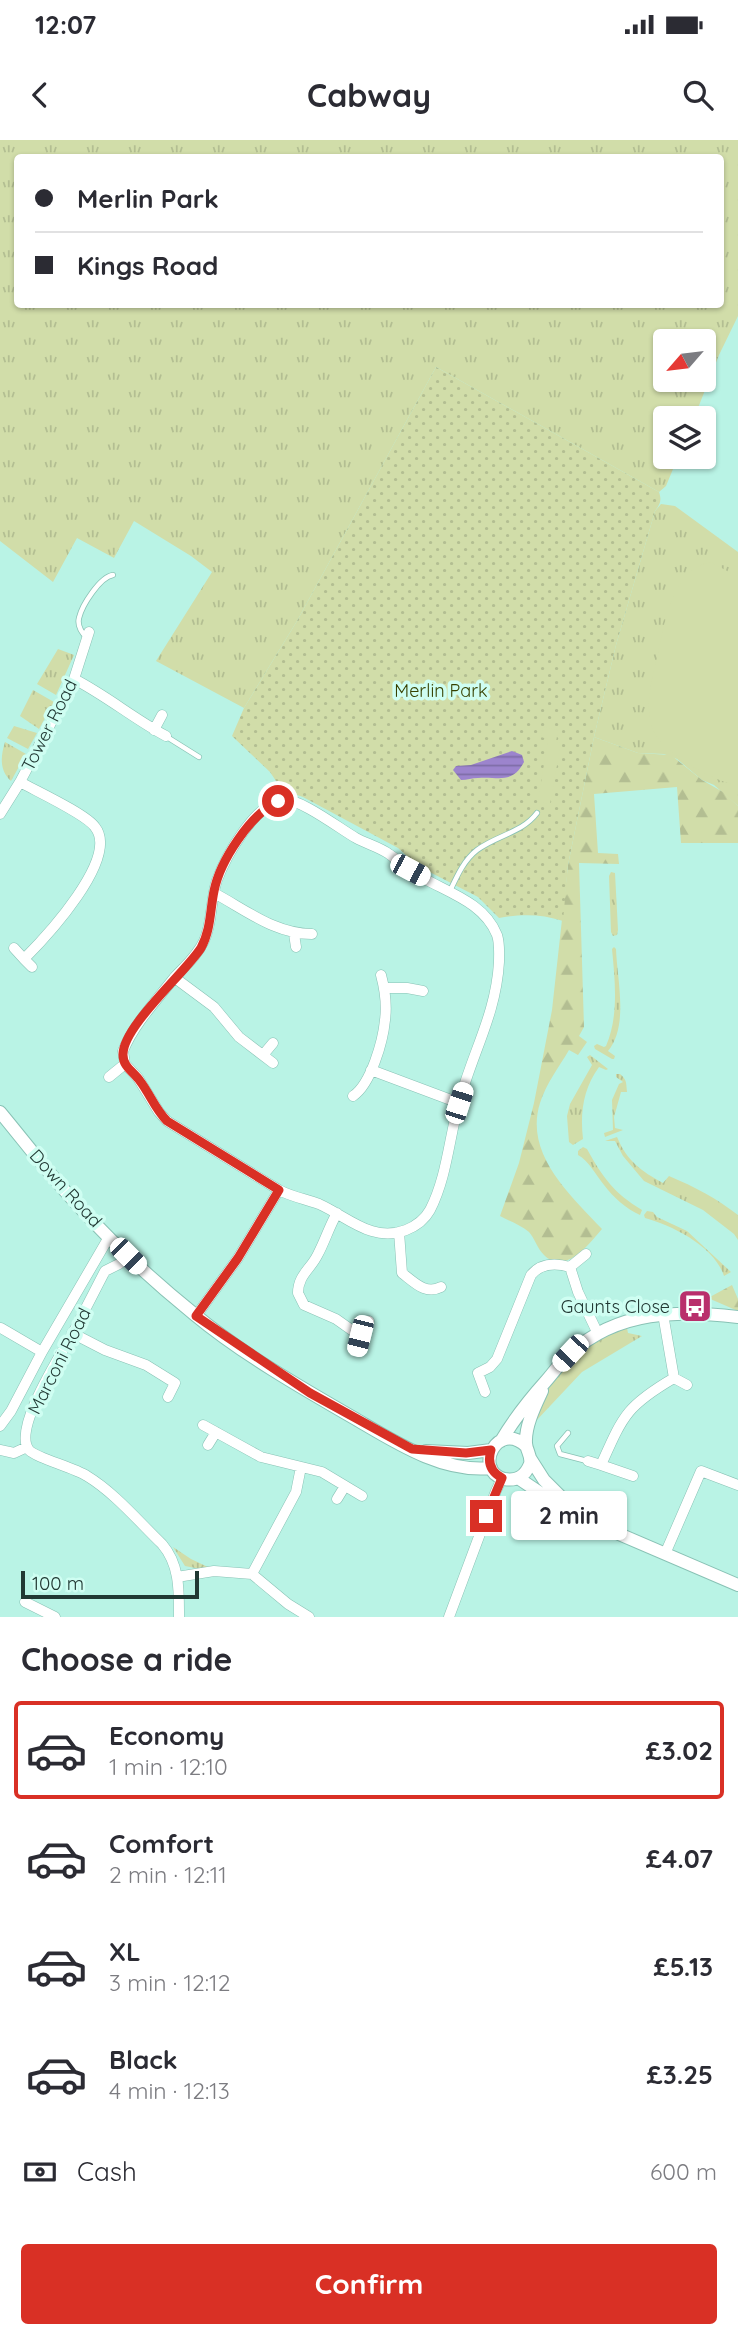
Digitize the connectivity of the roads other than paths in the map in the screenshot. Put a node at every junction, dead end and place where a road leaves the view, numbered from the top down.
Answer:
1 (113, 575) dead end
2 (88, 635) joint
3 (74, 680) junction
4 (162, 715) dead end
5 (154, 730) junction
6 (166, 736) joint
7 (199, 757) dead end
8 (20, 782) junction
9 (537, 813) dead end
10 (0, 814) edge
11 (450, 891) junction
12 (214, 892) junction
13 (294, 934) junction
14 (312, 934) dead end
15 (296, 947) dead end
16 (14, 948) dead end
17 (24, 959) junction
18 (32, 967) dead end
19 (381, 975) dead end
20 (175, 978) junction
21 (384, 988) junction
22 (424, 992) dead end
23 (273, 1043) dead end
24 (263, 1055) junction
25 (273, 1063) dead end
26 (125, 1064) junction
27 (371, 1070) junction
28 (109, 1077) dead end
29 (353, 1096) dead end
30 (459, 1103) junction
31 (0, 1112) edge
32 (279, 1190) junction
33 (337, 1213) junction
34 (399, 1232) junction
35 (109, 1237) junction
36 (586, 1254) dead end
37 (128, 1256) junction
38 (570, 1267) junction
39 (402, 1273) junction
40 (392, 1279) dead end
41 (441, 1287) dead end
42 (663, 1314) junction
43 (196, 1316) junction
44 (738, 1317) edge
45 (369, 1321) dead end
46 (1, 1328) edge
47 (72, 1333) junction
48 (598, 1334) junction
49 (360, 1336) junction
50 (356, 1351) dead end
51 (42, 1352) junction
52 (674, 1378) junction
53 (546, 1381) junction
54 (687, 1385) dead end
55 (485, 1392) dead end
56 (168, 1397) dead end
57 (203, 1425) dead end
58 (0, 1426) edge
59 (216, 1433) junction
60 (568, 1433) dead end
61 (208, 1445) dead end
62 (496, 1446) junction
63 (27, 1447) junction
64 (412, 1449) junction
65 (0, 1450) edge
66 (528, 1452) junction
67 (588, 1461) joint
68 (601, 1465) junction
69 (301, 1467) junction
70 (491, 1468) junction
71 (633, 1476) dead end
72 (502, 1478) junction
73 (518, 1478) junction
74 (738, 1485) edge
75 (345, 1486) junction
76 (362, 1496) dead end
77 (337, 1499) dead end
78 (587, 1521) junction
79 (665, 1554) junction
80 (252, 1574) junction
81 (177, 1577) junction
82 (738, 1585) edge
83 (25, 1602) dead end
84 (37, 1613) edge
85 (302, 1615) edge
86 (55, 1617) edge
87 (179, 1617) edge
88 (449, 1617) edge

1 - 2 lane
2 - 3 street, Tower Road
3 - 5 street
3 - 8 street, Tower Road
4 - 5 street
5 - 6 street
6 - 7 lane
8 - 10 street, Tower Road
8 - 17 street
9 - 11 lane
11 - 12 street
11 - 30 street
12 - 13 street
12 - 20 street
13 - 14 street
13 - 15 street
16 - 17 street
17 - 18 street
19 - 21 street
20 - 24 street
20 - 26 street
21 - 22 street
21 - 27 street
23 - 24 street
24 - 25 street
26 - 28 street
26 - 32 street
27 - 29 street
27 - 30 street
30 - 34 street
31 - 35 street, Down Road
32 - 33 street
32 - 43 street
33 - 34 street
33 - 49 street
34 - 39 street
35 - 37 street, Down Road
35 - 51 street
36 - 38 street
37 - 43 street, Down Road
37 - 47 street, Marconi Road
38 - 48 street
38 - 55 street
39 - 40 street
39 - 41 street
42 - 44 street
42 - 48 street
42 - 52 street
43 - 64 street, Down Road
45 - 49 street
46 - 51 street
47 - 56 street
47 - 63 street, Marconi Road
48 - 53 street
49 - 50 street
51 - 58 street
52 - 54 street
52 - 68 street
53 - 62 street
53 - 66 street
57 - 59 street
59 - 61 street
59 - 69 street
60 - 67 lane
62 - 64 street, Down Road
62 - 66 street, Down Road
62 - 70 street
63 - 65 street
63 - 81 street
64 - 70 street, Down Road
66 - 73 street
66 - 78 street
67 - 68 street
68 - 71 street
69 - 75 street
69 - 80 street
70 - 72 street
72 - 73 street
72 - 88 street
73 - 78 street
74 - 79 street
75 - 76 street
75 - 77 street
78 - 79 street
79 - 82 street
80 - 81 street
80 - 85 street
81 - 87 street
83 - 84 street
84 - 86 street

